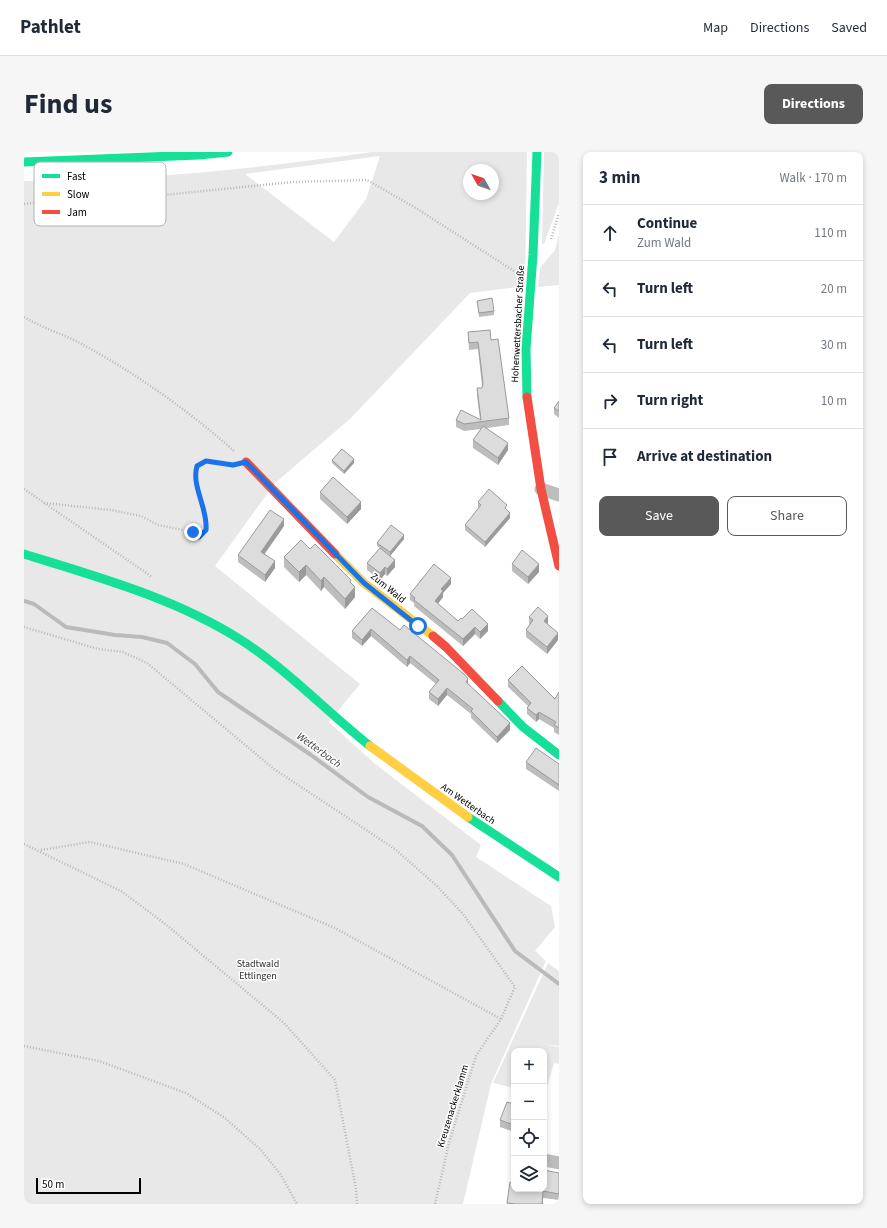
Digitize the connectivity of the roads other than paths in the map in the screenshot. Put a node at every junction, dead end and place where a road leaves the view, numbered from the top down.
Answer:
1 (228, 152) edge
2 (536, 152) edge
3 (24, 162) edge
4 (246, 462) road end
5 (541, 489) junction
6 (559, 495) edge
7 (24, 554) edge
8 (559, 566) edge
9 (559, 755) edge
10 (559, 877) edge
11 (547, 1161) edge
12 (559, 1163) edge

1 - 3 main road
2 - 5 main road, Hohenwettersbacher Straße
4 - 9 main road, Zum Wald
5 - 6 street
5 - 8 main road, Hohenwettersbacher Straße
7 - 10 main road, Am Wetterbach
11 - 12 street

